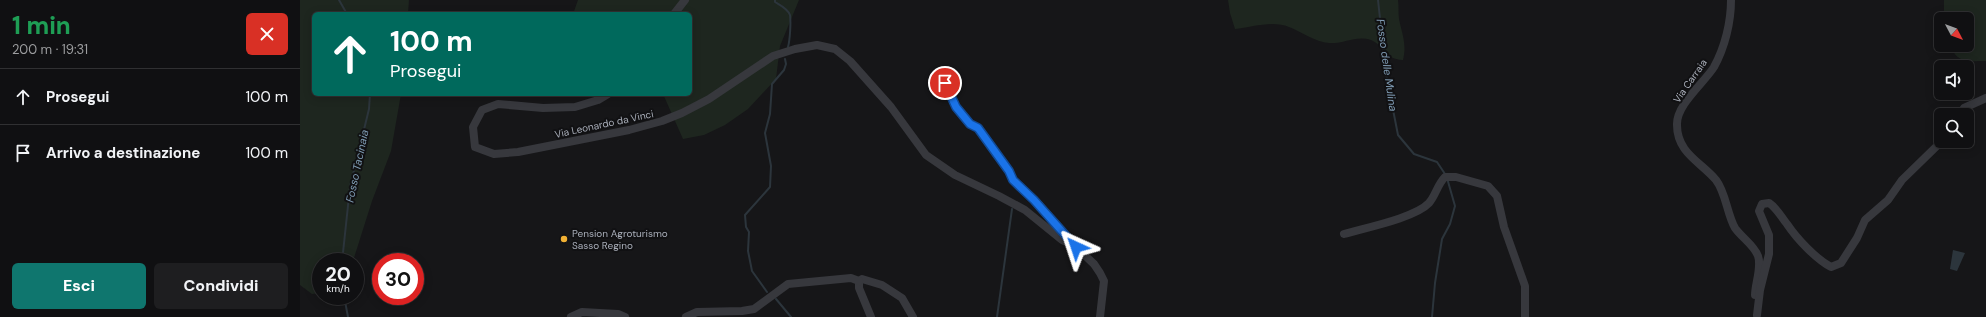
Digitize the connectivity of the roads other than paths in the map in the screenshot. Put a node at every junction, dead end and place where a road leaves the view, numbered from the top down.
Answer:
1 (685, 0) edge
2 (1731, 0) edge
3 (676, 12) edge
4 (945, 83) dead end
5 (605, 96) edge
6 (1986, 98) edge
7 (1964, 108) edge
8 (1935, 148) edge
9 (1344, 234) dead end
10 (1076, 247) junction
11 (859, 281) junction
12 (1757, 316) edge
13 (571, 317) edge
14 (625, 317) edge
15 (686, 317) edge
16 (871, 317) edge
17 (913, 317) edge
18 (1100, 317) edge
19 (1525, 317) edge

1 - 3 street
2 - 12 street, Via Carraia
4 - 10 street
5 - 10 street, Via Leonardo da Vinci
6 - 7 street
8 - 12 street
9 - 19 street
10 - 18 street
11 - 15 street
11 - 16 street
11 - 17 street
13 - 14 street

